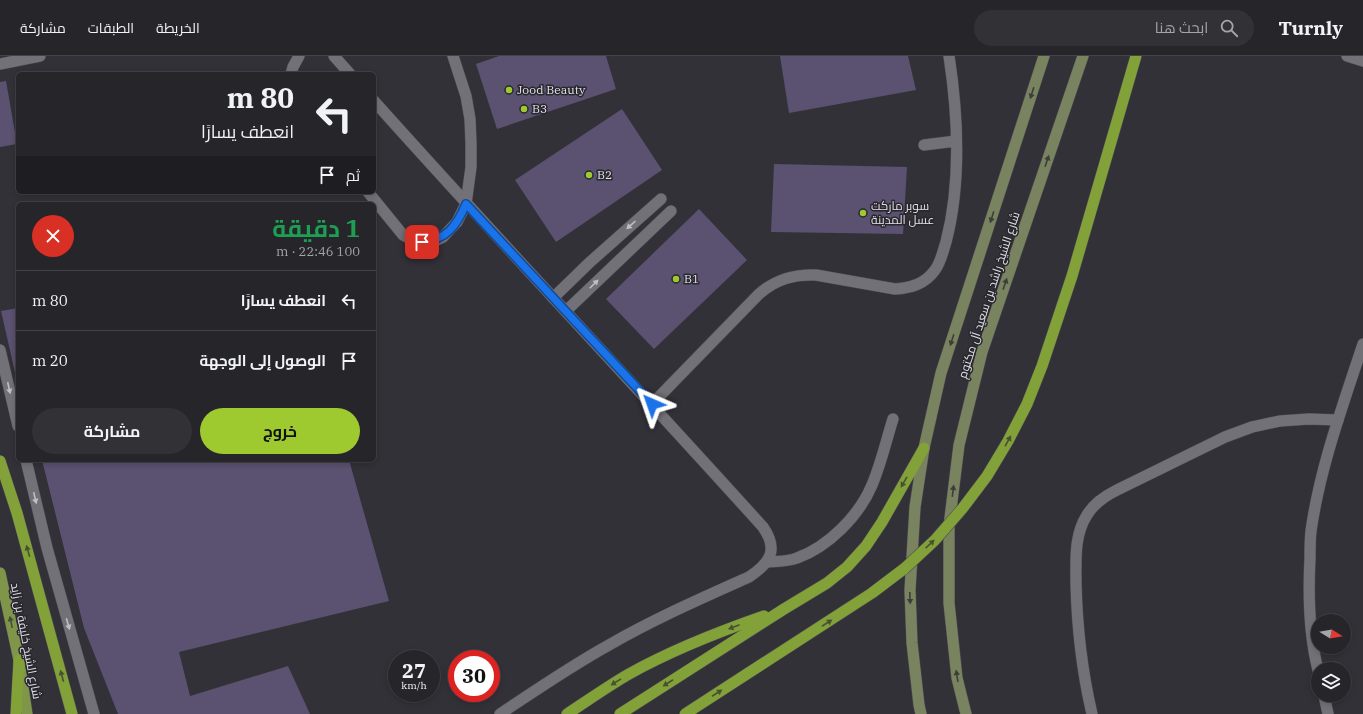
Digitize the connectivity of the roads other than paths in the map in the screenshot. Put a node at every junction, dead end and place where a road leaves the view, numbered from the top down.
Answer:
1 (40, 56) edge
2 (299, 56) edge
3 (334, 56) edge
4 (453, 56) edge
5 (949, 56) edge
6 (1044, 56) edge
7 (1083, 56) edge
8 (1136, 56) edge
9 (1347, 56) edge
10 (1363, 61) edge
11 (0, 64) edge
12 (292, 72) edge
13 (348, 72) edge
14 (376, 103) edge
15 (956, 141) junction
16 (924, 144) dead end
17 (370, 194) edge
18 (660, 199) dead end
19 (466, 204) junction
20 (671, 211) dead end
21 (553, 298) junction
22 (566, 311) junction
23 (1363, 344) edge
24 (0, 350) edge
25 (652, 404) junction
26 (16, 418) edge
27 (893, 419) dead end
28 (1338, 420) junction
29 (924, 448) junction
30 (0, 461) edge
31 (26, 462) edge
32 (767, 562) junction
33 (0, 573) edge
34 (784, 609) junction
35 (19, 660) junction
36 (1316, 662) edge
37 (1325, 702) edge
38 (16, 714) edge
39 (27, 714) edge
40 (72, 714) edge
41 (94, 714) edge
42 (500, 714) edge
43 (567, 714) edge
44 (620, 714) edge
45 (685, 714) edge
46 (921, 714) edge
47 (966, 714) edge
48 (1092, 714) edge
49 (1328, 714) edge

1 - 11 street
2 - 12 street
3 - 13 street
4 - 19 street
5 - 15 street
6 -> 29 main road, شارع الشيخ راشد بن سعيد آل مكتوم
47 -> 7 main road, شارع الشيخ راشد بن سعيد آل مكتوم
45 -> 8 highway, bridge
9 - 10 street
14 - 19 street
15 - 16 street
15 - 25 street
17 - 19 street
18 -> 21 street
19 - 21 street
22 -> 20 street
21 - 22 street
22 - 25 street
23 - 28 street
24 -> 26 street
25 - 32 street
27 - 32 street
28 - 36 street
28 - 48 street
29 -> 34 highway
29 -> 46 main road, شارع الشيخ راشد بن سعيد آل مكتوم
40 -> 30 highway
31 -> 41 street
32 - 42 street
35 -> 33 main road, شارع الشيخ خليفة بن زايد
34 -> 43 highway
34 -> 44 highway
35 - 38 highway
35 - 39 main road, شارع الشيخ خليفة بن زايد
37 - 49 street

